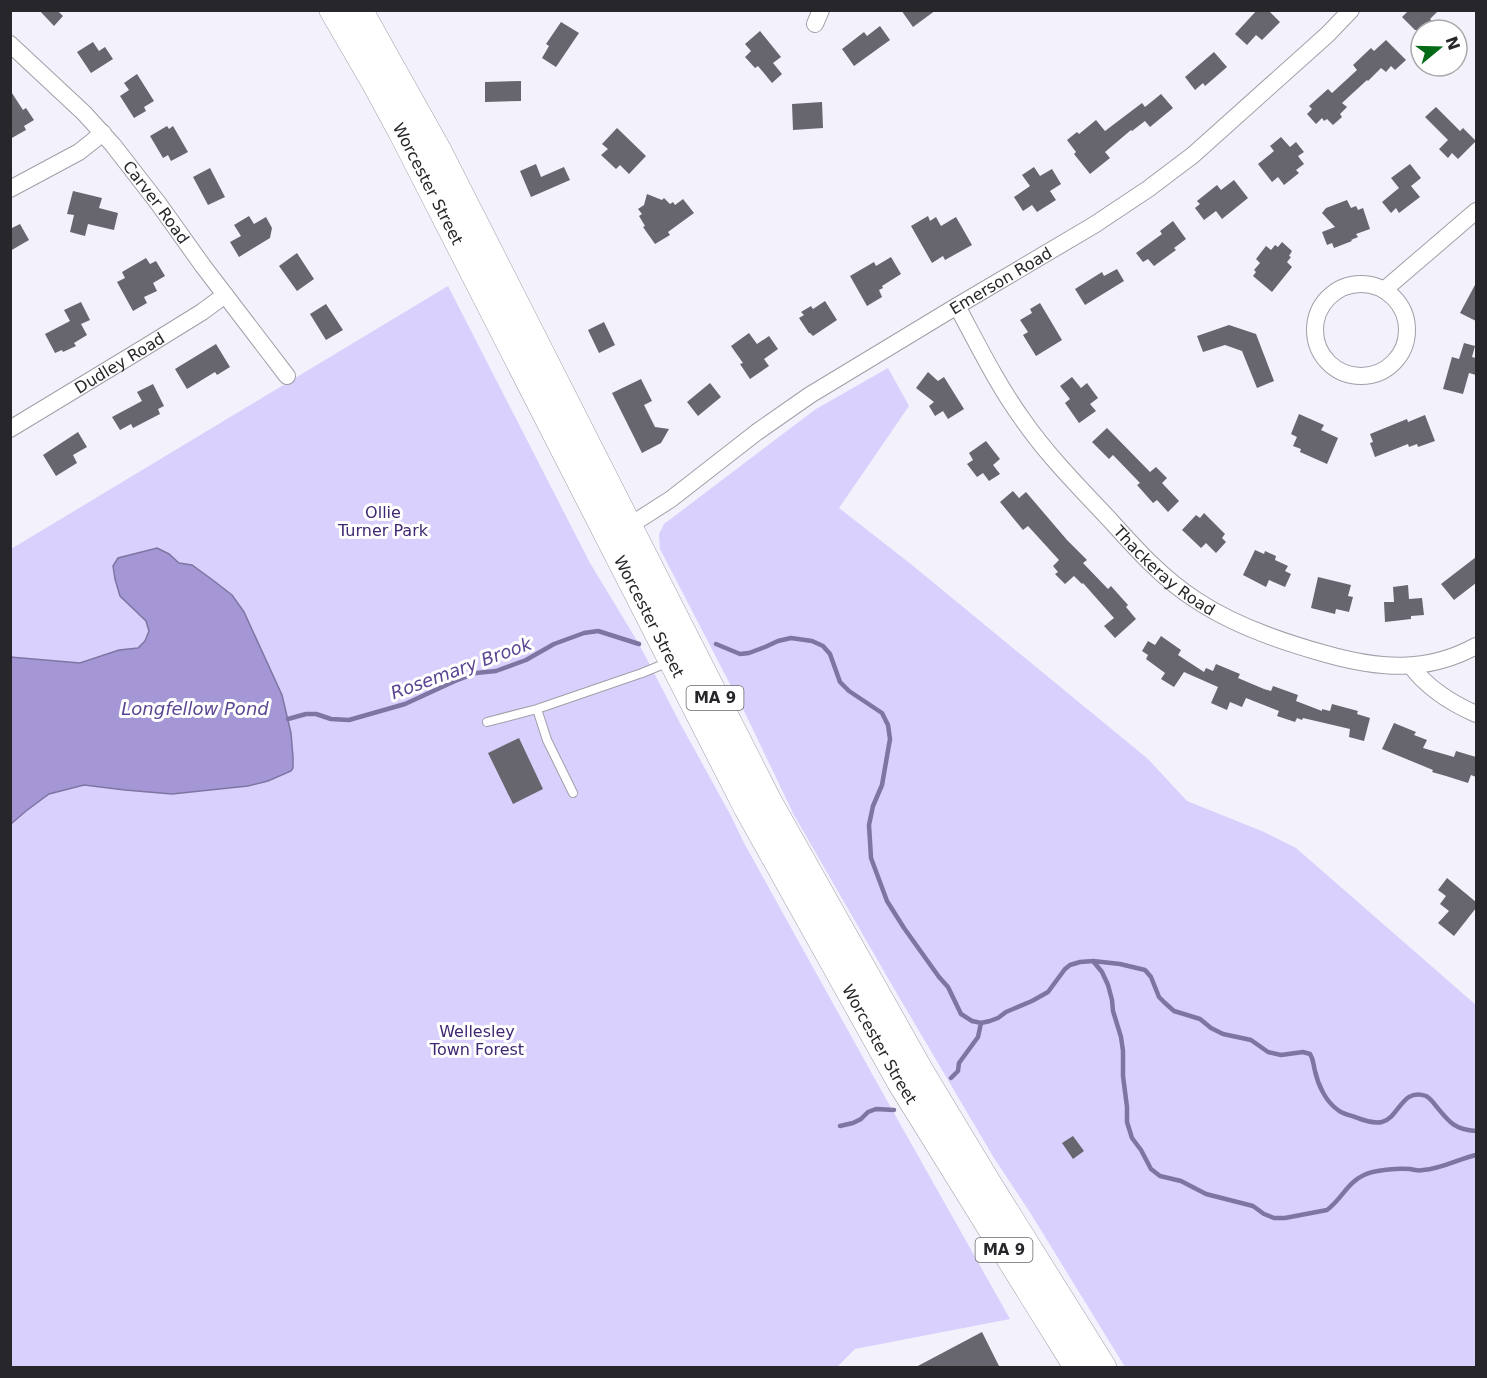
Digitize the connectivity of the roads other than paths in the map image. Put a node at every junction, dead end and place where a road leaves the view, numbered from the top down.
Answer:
1 (333, 10) edge
2 (359, 10) edge
3 (373, 10) edge
4 (1351, 10) edge
5 (10, 44) edge
6 (103, 133) junction
7 (438, 151) junction
8 (10, 189) edge
9 (1476, 211) edge
10 (1384, 290) junction
11 (225, 295) junction
12 (957, 306) junction
13 (287, 376) dead end
14 (10, 429) edge
15 (629, 526) junction
16 (1476, 646) edge
17 (671, 660) junction
18 (1411, 666) junction
19 (537, 709) junction
20 (1476, 714) edge
21 (487, 722) dead end
22 (573, 793) dead end
23 (1078, 1368) edge
24 (1103, 1368) edge

1 - 17 highway, Worcester Street / MA 9
2 - 7 highway, Worcester Street / MA 9
3 - 7 highway
4 - 12 street, Emerson Road
5 - 6 street, Carver Road
6 - 8 street
6 - 11 street, Carver Road
7 - 15 highway, Worcester Street / MA 9
9 - 10 street
10 - 10 street
11 - 13 street, Carver Road
11 - 14 street, Dudley Road
12 - 15 street, Emerson Road
12 - 18 street, Thackeray Road
15 - 24 highway, Worcester Street / MA 9
16 - 18 street, Thackeray Road
17 - 19 lane
17 - 23 highway, Worcester Street / MA 9
18 - 20 street
19 - 21 lane
19 - 22 lane

